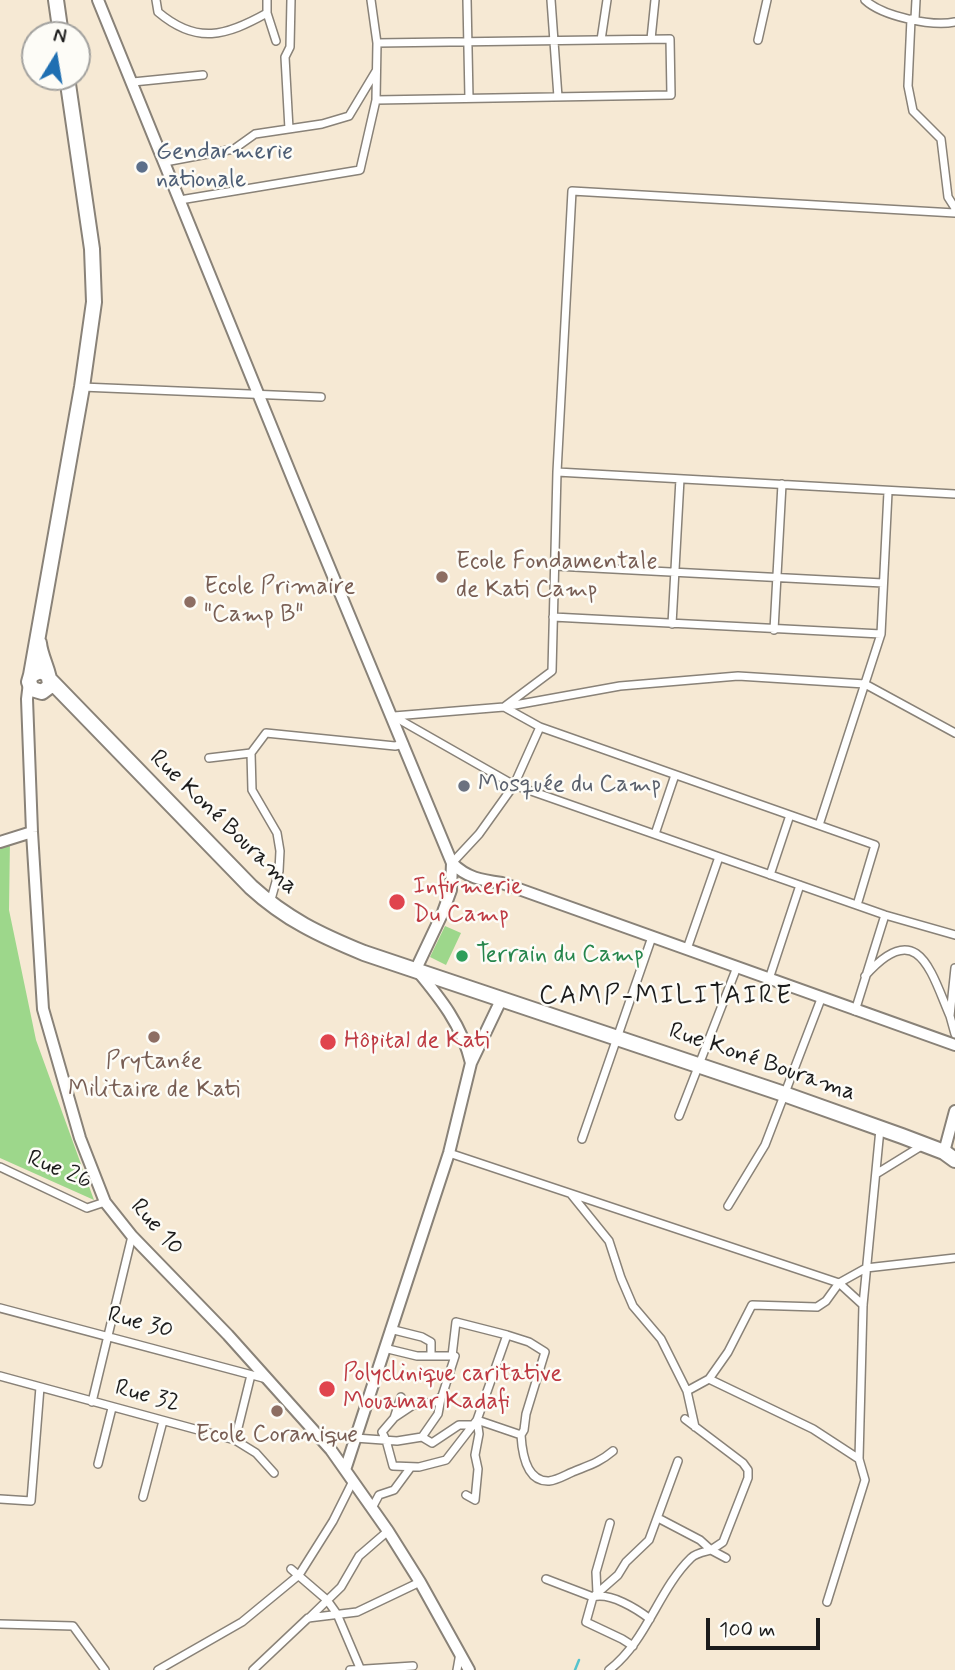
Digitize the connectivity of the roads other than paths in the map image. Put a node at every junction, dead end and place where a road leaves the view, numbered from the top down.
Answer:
1 (55, 0) edge
2 (98, 0) edge
3 (156, 0) edge
4 (267, 0) edge
5 (291, 0) edge
6 (371, 0) edge
7 (467, 0) edge
8 (551, 0) edge
9 (607, 0) edge
10 (655, 0) edge
11 (767, 0) edge
12 (866, 0) edge
13 (916, 0) edge
14 (267, 13) junction
15 (913, 19) junction
16 (59, 21) edge
17 (955, 22) edge
18 (651, 39) junction
19 (601, 40) junction
20 (758, 40) dead end
21 (276, 41) dead end
22 (555, 41) junction
23 (467, 42) junction
24 (377, 43) junction
25 (376, 70) junction
26 (203, 75) dead end
27 (133, 82) junction
28 (69, 91) edge
29 (558, 97) junction
30 (469, 98) junction
31 (376, 100) junction
32 (289, 129) junction
33 (165, 162) junction
34 (180, 200) junction
35 (955, 211) edge
36 (82, 387) junction
37 (259, 394) junction
38 (321, 397) dead end
39 (557, 472) junction
40 (680, 479) junction
41 (782, 484) junction
42 (888, 492) junction
43 (955, 494) edge
44 (555, 566) junction
45 (675, 572) junction
46 (777, 578) junction
47 (883, 583) junction
48 (553, 617) junction
49 (672, 624) junction
50 (774, 629) junction
51 (39, 631) junction
52 (881, 634) junction
53 (30, 678) junction
54 (865, 684) junction
55 (46, 685) junction
56 (503, 707) junction
57 (393, 716) junction
58 (28, 724) junction
59 (540, 727) junction
60 (955, 733) edge
61 (404, 744) junction
62 (251, 753) junction
63 (209, 758) dead end
64 (675, 775) junction
65 (514, 785) junction
66 (790, 815) junction
67 (819, 825) junction
68 (32, 832) junction
69 (654, 834) junction
70 (0, 842) edge
71 (719, 857) junction
72 (452, 863) junction
73 (771, 875) junction
74 (481, 880) junction
75 (800, 885) junction
76 (451, 890) junction
77 (270, 904) junction
78 (857, 905) junction
79 (884, 915) junction
80 (955, 935) edge
81 (652, 937) junction
82 (688, 946) dead end
83 (737, 967) junction
84 (955, 968) edge
85 (416, 969) junction
86 (865, 976) junction
87 (769, 979) junction
88 (502, 998) junction
89 (821, 999) junction
90 (855, 1011) junction
91 (950, 1016) junction
92 (955, 1034) edge
93 (617, 1038) junction
94 (479, 1043) junction
95 (467, 1045) junction
96 (955, 1045) edge
97 (471, 1063) junction
98 (699, 1066) junction
99 (785, 1094) junction
100 (955, 1111) edge
101 (680, 1116) dead end
102 (880, 1128) junction
103 (582, 1139) dead end
104 (924, 1144) junction
105 (449, 1153) junction
106 (950, 1156) edge
107 (1, 1171) edge
108 (876, 1174) junction
109 (571, 1194) junction
110 (105, 1202) junction
111 (728, 1206) dead end
112 (132, 1236) junction
113 (955, 1258) edge
114 (866, 1268) junction
115 (839, 1283) junction
116 (863, 1305) junction
117 (0, 1308) edge
118 (390, 1329) junction
119 (108, 1335) junction
120 (507, 1335) junction
121 (384, 1348) junction
122 (430, 1356) junction
123 (452, 1356) junction
124 (251, 1375) junction
125 (0, 1376) edge
126 (269, 1379) junction
127 (709, 1379) junction
128 (40, 1387) junction
129 (687, 1391) junction
130 (401, 1396) dead end
131 (441, 1398) junction
132 (92, 1402) junction
133 (112, 1408) junction
134 (394, 1418) junction
135 (685, 1419) dead end
136 (163, 1421) junction
137 (475, 1422) junction
138 (695, 1427) junction
139 (521, 1435) junction
140 (422, 1437) junction
141 (355, 1438) junction
142 (235, 1440) junction
143 (386, 1440) junction
144 (612, 1451) dead end
145 (859, 1459) junction
146 (678, 1461) dead end
147 (98, 1464) dead end
148 (411, 1467) junction
149 (345, 1470) junction
150 (274, 1473) dead end
151 (352, 1480) junction
152 (466, 1495) dead end
153 (143, 1497) dead end
154 (0, 1499) edge
155 (372, 1508) junction
156 (658, 1518) junction
157 (610, 1523) dead end
158 (388, 1531) junction
159 (711, 1550) junction
160 (726, 1558) dead end
161 (291, 1569) dead end
162 (299, 1574) junction
163 (546, 1579) dead end
164 (420, 1582) junction
165 (595, 1595) junction
166 (327, 1600) junction
167 (827, 1602) dead end
168 (337, 1614) junction
169 (308, 1618) junction
170 (650, 1619) junction
171 (0, 1624) edge
172 (633, 1646) junction
173 (460, 1653) junction
174 (413, 1666) dead end
175 (360, 1668) junction
176 (105, 1670) edge
177 (158, 1670) edge
178 (253, 1670) edge
179 (350, 1670) edge
180 (457, 1670) edge
181 (469, 1670) edge
182 (609, 1670) edge

1 - 16 highway
2 - 27 street
3 - 14 street
4 - 14 street
5 - 32 street
6 - 24 street
7 - 23 street
8 - 22 street
9 - 19 street
10 - 18 street
11 - 20 street
12 - 15 street
13 - 15 street
14 - 21 street
15 - 17 street
15 - 35 street
18 - 19 street
18 - 29 street
19 - 22 street
22 - 23 street
22 - 29 street
23 - 24 street
23 - 30 street
24 - 25 street
25 - 31 street
25 - 32 street
26 - 27 street
27 - 33 street
28 - 36 highway, Rue Koné Bourama
29 - 30 street
30 - 31 street
31 - 34 street
32 - 33 street
33 - 34 street
34 - 37 street
35 - 39 street
36 - 37 street
36 - 51 highway, Rue Koné Bourama
37 - 38 street
37 - 57 street
39 - 40 street
39 - 44 street
40 - 41 street
40 - 45 street
41 - 42 street
41 - 46 street
42 - 43 street
42 - 47 street
44 - 45 street
44 - 48 street
45 - 46 street
45 - 49 street
46 - 47 street
46 - 50 street
47 - 52 street
48 - 49 street
48 - 56 street
49 - 50 street
50 - 52 street
51 - 53 highway, Rue Koné Bourama
51 - 55 highway, Rue Koné Bourama
52 - 54 street
53 - 55 highway
53 - 58 street, Rue 10
54 - 56 street
54 - 60 street
54 - 67 street
55 - 58 street, Rue 10
55 - 77 highway, Rue Koné Bourama
56 - 57 street
56 - 59 street
57 - 61 street
57 - 65 street
58 - 68 street, Rue 10
59 - 64 street
59 - 65 street
61 - 62 street
61 - 72 street
62 - 63 street
62 - 77 street
64 - 66 street
64 - 69 street
65 - 69 street
65 - 72 street
66 - 67 street
66 - 73 street
67 - 78 street
68 - 70 street
68 - 110 street, Rue 10
69 - 71 street
71 - 73 street
71 - 82 street
72 - 74 street
72 - 76 street
73 - 75 street
74 - 76 street
74 - 81 street
75 - 78 street
75 - 87 street
76 - 85 street
77 - 85 highway, Rue Koné Bourama
78 - 79 street
79 - 80 street
79 - 86 street
81 - 83 street
81 - 93 street
83 - 87 street
83 - 98 street
84 - 91 street
85 - 88 highway, Rue Koné Bourama
85 - 95 street
86 - 90 street
86 - 91 street
87 - 89 street
88 - 93 highway, Rue Koné Bourama
88 - 94 street
89 - 90 street
89 - 99 street
90 - 96 street
91 - 92 street
93 - 98 highway, Rue Koné Bourama
93 - 103 street
94 - 95 street
94 - 97 street
95 - 97 street
97 - 105 street
98 - 99 highway, Rue Koné Bourama
98 - 101 street
99 - 102 highway, Rue Koné Bourama
99 - 111 street
100 - 106 street
102 - 104 highway, Rue Koné Bourama
102 - 108 street
104 - 106 highway, Rue Koné Bourama
104 - 108 street
105 - 109 street
105 - 118 street
107 - 110 street, Rue 26
108 - 114 street
109 - 115 street
109 - 129 street
110 - 112 street, Rue 10
112 - 119 street
112 - 126 street, Rue 10
113 - 114 street
114 - 115 street
114 - 116 street
115 - 116 street
115 - 127 street
116 - 145 street
117 - 119 street, Rue 30
118 - 121 street
118 - 122 street
119 - 124 street, Rue 30
119 - 132 street
120 - 123 street
120 - 137 street
120 - 139 street
121 - 122 street
121 - 141 street
122 - 123 street
123 - 131 street
124 - 126 street, Rue 30
124 - 142 street
125 - 128 street, Rue 32
126 - 149 street, Rue 10
127 - 129 street
127 - 145 street
128 - 132 street, Rue 32
128 - 154 street
129 - 138 street
130 - 134 street
131 - 134 street
131 - 140 street
132 - 133 street, Rue 32
133 - 136 street, Rue 32
133 - 147 street
134 - 143 street
135 - 138 street
136 - 142 street, Rue 32
136 - 153 street
137 - 139 street
137 - 140 street
137 - 148 street
137 - 152 street
138 - 159 street
139 - 144 street
140 - 143 street
141 - 143 street
141 - 149 street
142 - 150 street, Rue 32
143 - 148 street
145 - 167 street
146 - 156 street
148 - 155 street
149 - 151 street, Rue 10
151 - 155 street, Rue 10
151 - 162 street
155 - 158 street, Rue 10
156 - 159 street
156 - 165 street
157 - 165 street
158 - 164 street, Rue 10
158 - 166 street
159 - 160 street
159 - 170 street
161 - 162 street
162 - 166 street
162 - 177 street
163 - 165 street
164 - 168 street
164 - 173 street, Rue 10
165 - 170 street
165 - 172 street
166 - 168 street
166 - 169 street
168 - 169 street
168 - 175 street
169 - 178 street
170 - 172 street
171 - 176 street
172 - 182 street
173 - 180 street
173 - 181 street, Rue 10
174 - 175 street
175 - 179 street

